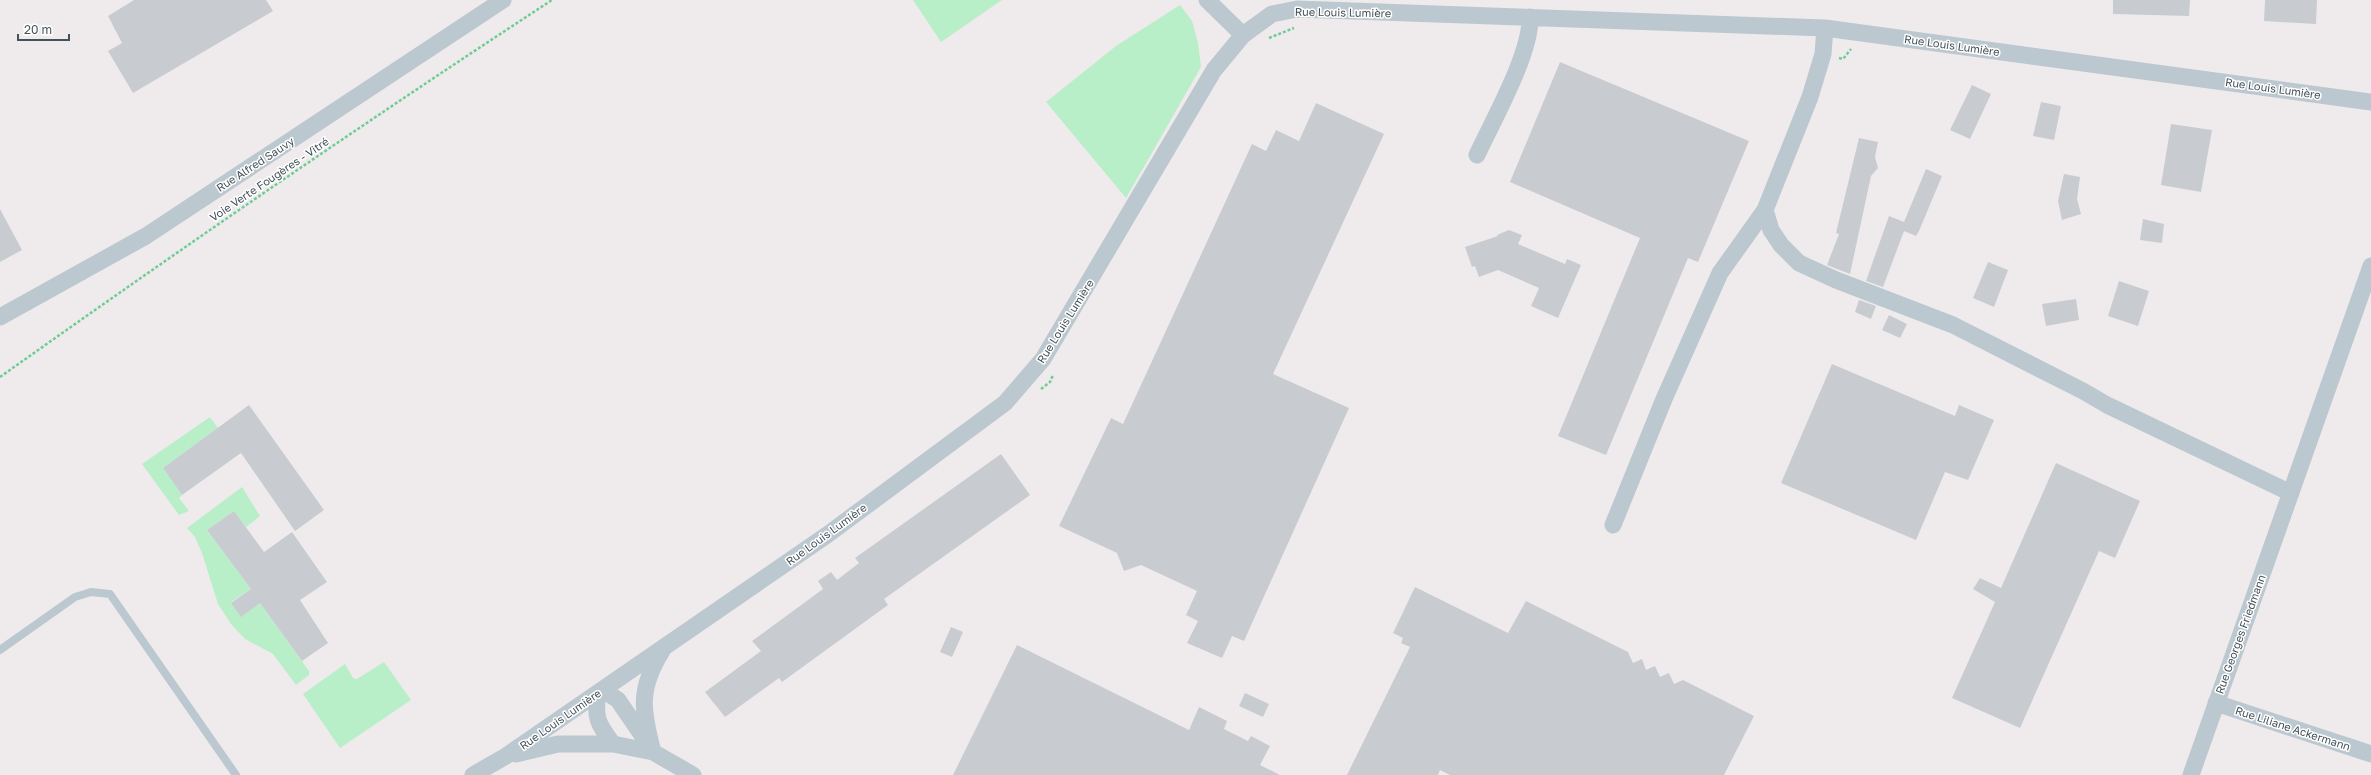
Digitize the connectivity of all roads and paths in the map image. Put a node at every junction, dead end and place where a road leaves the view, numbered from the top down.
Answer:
1 (503, 0) edge
2 (552, 0) edge
3 (1207, 0) edge
4 (1291, 10) junction
5 (1530, 18) junction
6 (1825, 28) junction
7 (1243, 35) junction
8 (1265, 40) dead end
9 (2371, 102) edge
10 (1477, 155) dead end
11 (1765, 210) junction
12 (2371, 266) edge
13 (0, 317) edge
14 (1056, 370) dead end
15 (0, 377) edge
16 (1037, 392) dead end
17 (2291, 493) junction
18 (1613, 525) dead end
19 (665, 647) junction
20 (0, 650) edge
21 (600, 691) junction
22 (2216, 703) junction
23 (613, 744) junction
24 (653, 752) junction
25 (2371, 754) edge
26 (506, 756) junction
27 (236, 775) edge
28 (473, 775) edge
29 (693, 775) edge
30 (2191, 775) edge

1 - 13 street, Rue Alfred Sauvy
2 - 15 path, Voie Verte Fougères - Vitré
3 - 7 street
4 - 5 street, Rue Louis Lumière
4 - 7 street, Rue Louis Lumière
4 - 8 path
5 - 6 street, Rue Louis Lumière
5 - 10 street
6 - 9 street, Rue Louis Lumière
6 - 11 street
7 - 19 street, Rue Louis Lumière
11 - 17 street
11 - 18 street
12 - 17 street, Rue Georges Friedmann
14 - 16 path
17 - 22 street, Rue Georges Friedmann
19 - 21 street, Rue Louis Lumière
19 - 24 street
20 - 27 lane
21 - 23 street
21 - 24 street
21 - 26 street, Rue Louis Lumière
22 - 25 street, Rue Liliane Ackermann
22 - 30 street, Rue Georges Friedmann
23 - 24 street
23 - 26 street
24 - 29 street
26 - 28 street, Rue Louis Lumière

